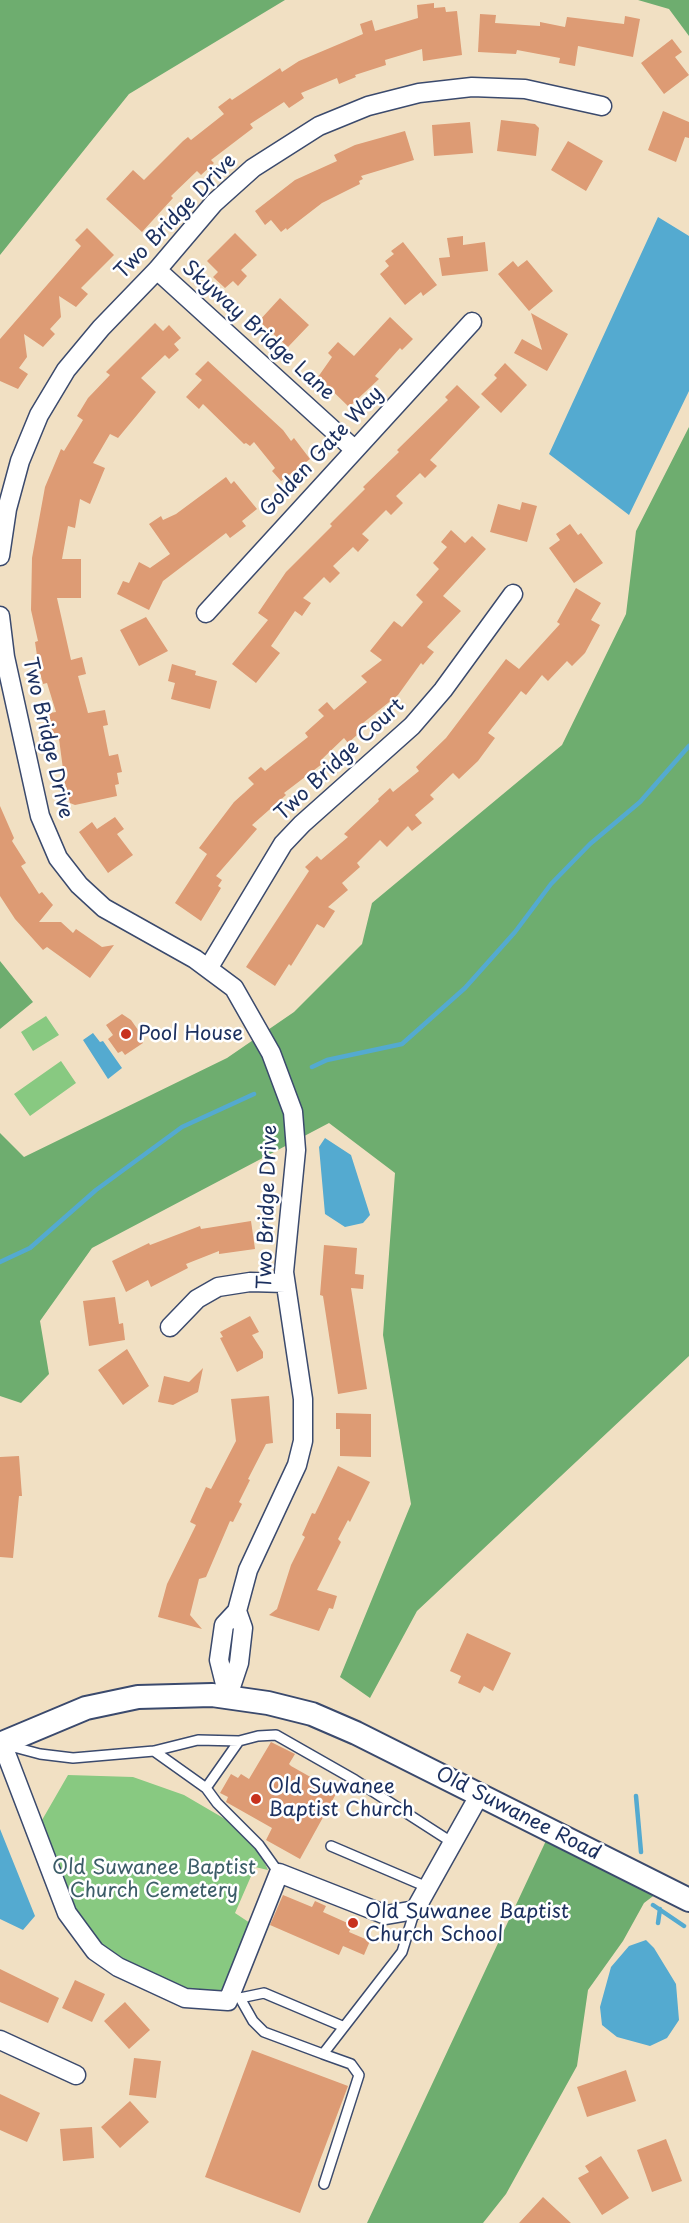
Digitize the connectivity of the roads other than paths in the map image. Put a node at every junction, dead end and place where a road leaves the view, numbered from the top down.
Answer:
1 (602, 105) dead end
2 (156, 270) junction
3 (472, 322) dead end
4 (355, 450) junction
5 (0, 556) edge
6 (513, 594) dead end
7 (206, 613) dead end
8 (0, 616) edge
9 (208, 967) junction
10 (285, 1283) junction
11 (170, 1327) dead end
12 (228, 1696) junction
13 (239, 1742) junction
14 (1, 1744) edge
15 (154, 1751) junction
16 (206, 1788) junction
17 (480, 1794) junction
18 (453, 1844) junction
19 (331, 1846) dead end
20 (279, 1874) junction
21 (427, 1887) junction
22 (689, 1900) edge
23 (415, 1910) junction
24 (235, 1996) junction
25 (342, 2026) junction
26 (0, 2040) edge
27 (322, 2054) junction
28 (76, 2075) dead end
29 (324, 2184) dead end

1 - 2 street, Two Bridge Drive
2 - 4 street, Skyway Bridge Lane
2 - 5 street, Two Bridge Drive
3 - 4 street, Golden Gate Way
4 - 7 street, Golden Gate Way
6 - 9 street, Two Bridge Court
8 - 9 street, Two Bridge Drive
9 - 10 street, Two Bridge Drive
10 - 11 street
10 - 12 street, Two Bridge Drive
12 - 14 street, Old Suwanee Road
12 - 17 street, Old Suwanee Road
13 - 15 lane
13 - 16 lane
13 - 18 lane
14 - 15 lane
14 - 24 street
15 - 16 lane
16 - 20 lane
17 - 18 street
17 - 22 street, Old Suwanee Road
18 - 21 street
19 - 21 lane
20 - 23 street
20 - 24 street
21 - 23 street
23 - 25 lane
24 - 25 lane
24 - 27 lane
25 - 27 lane
26 - 28 street
27 - 29 lane

